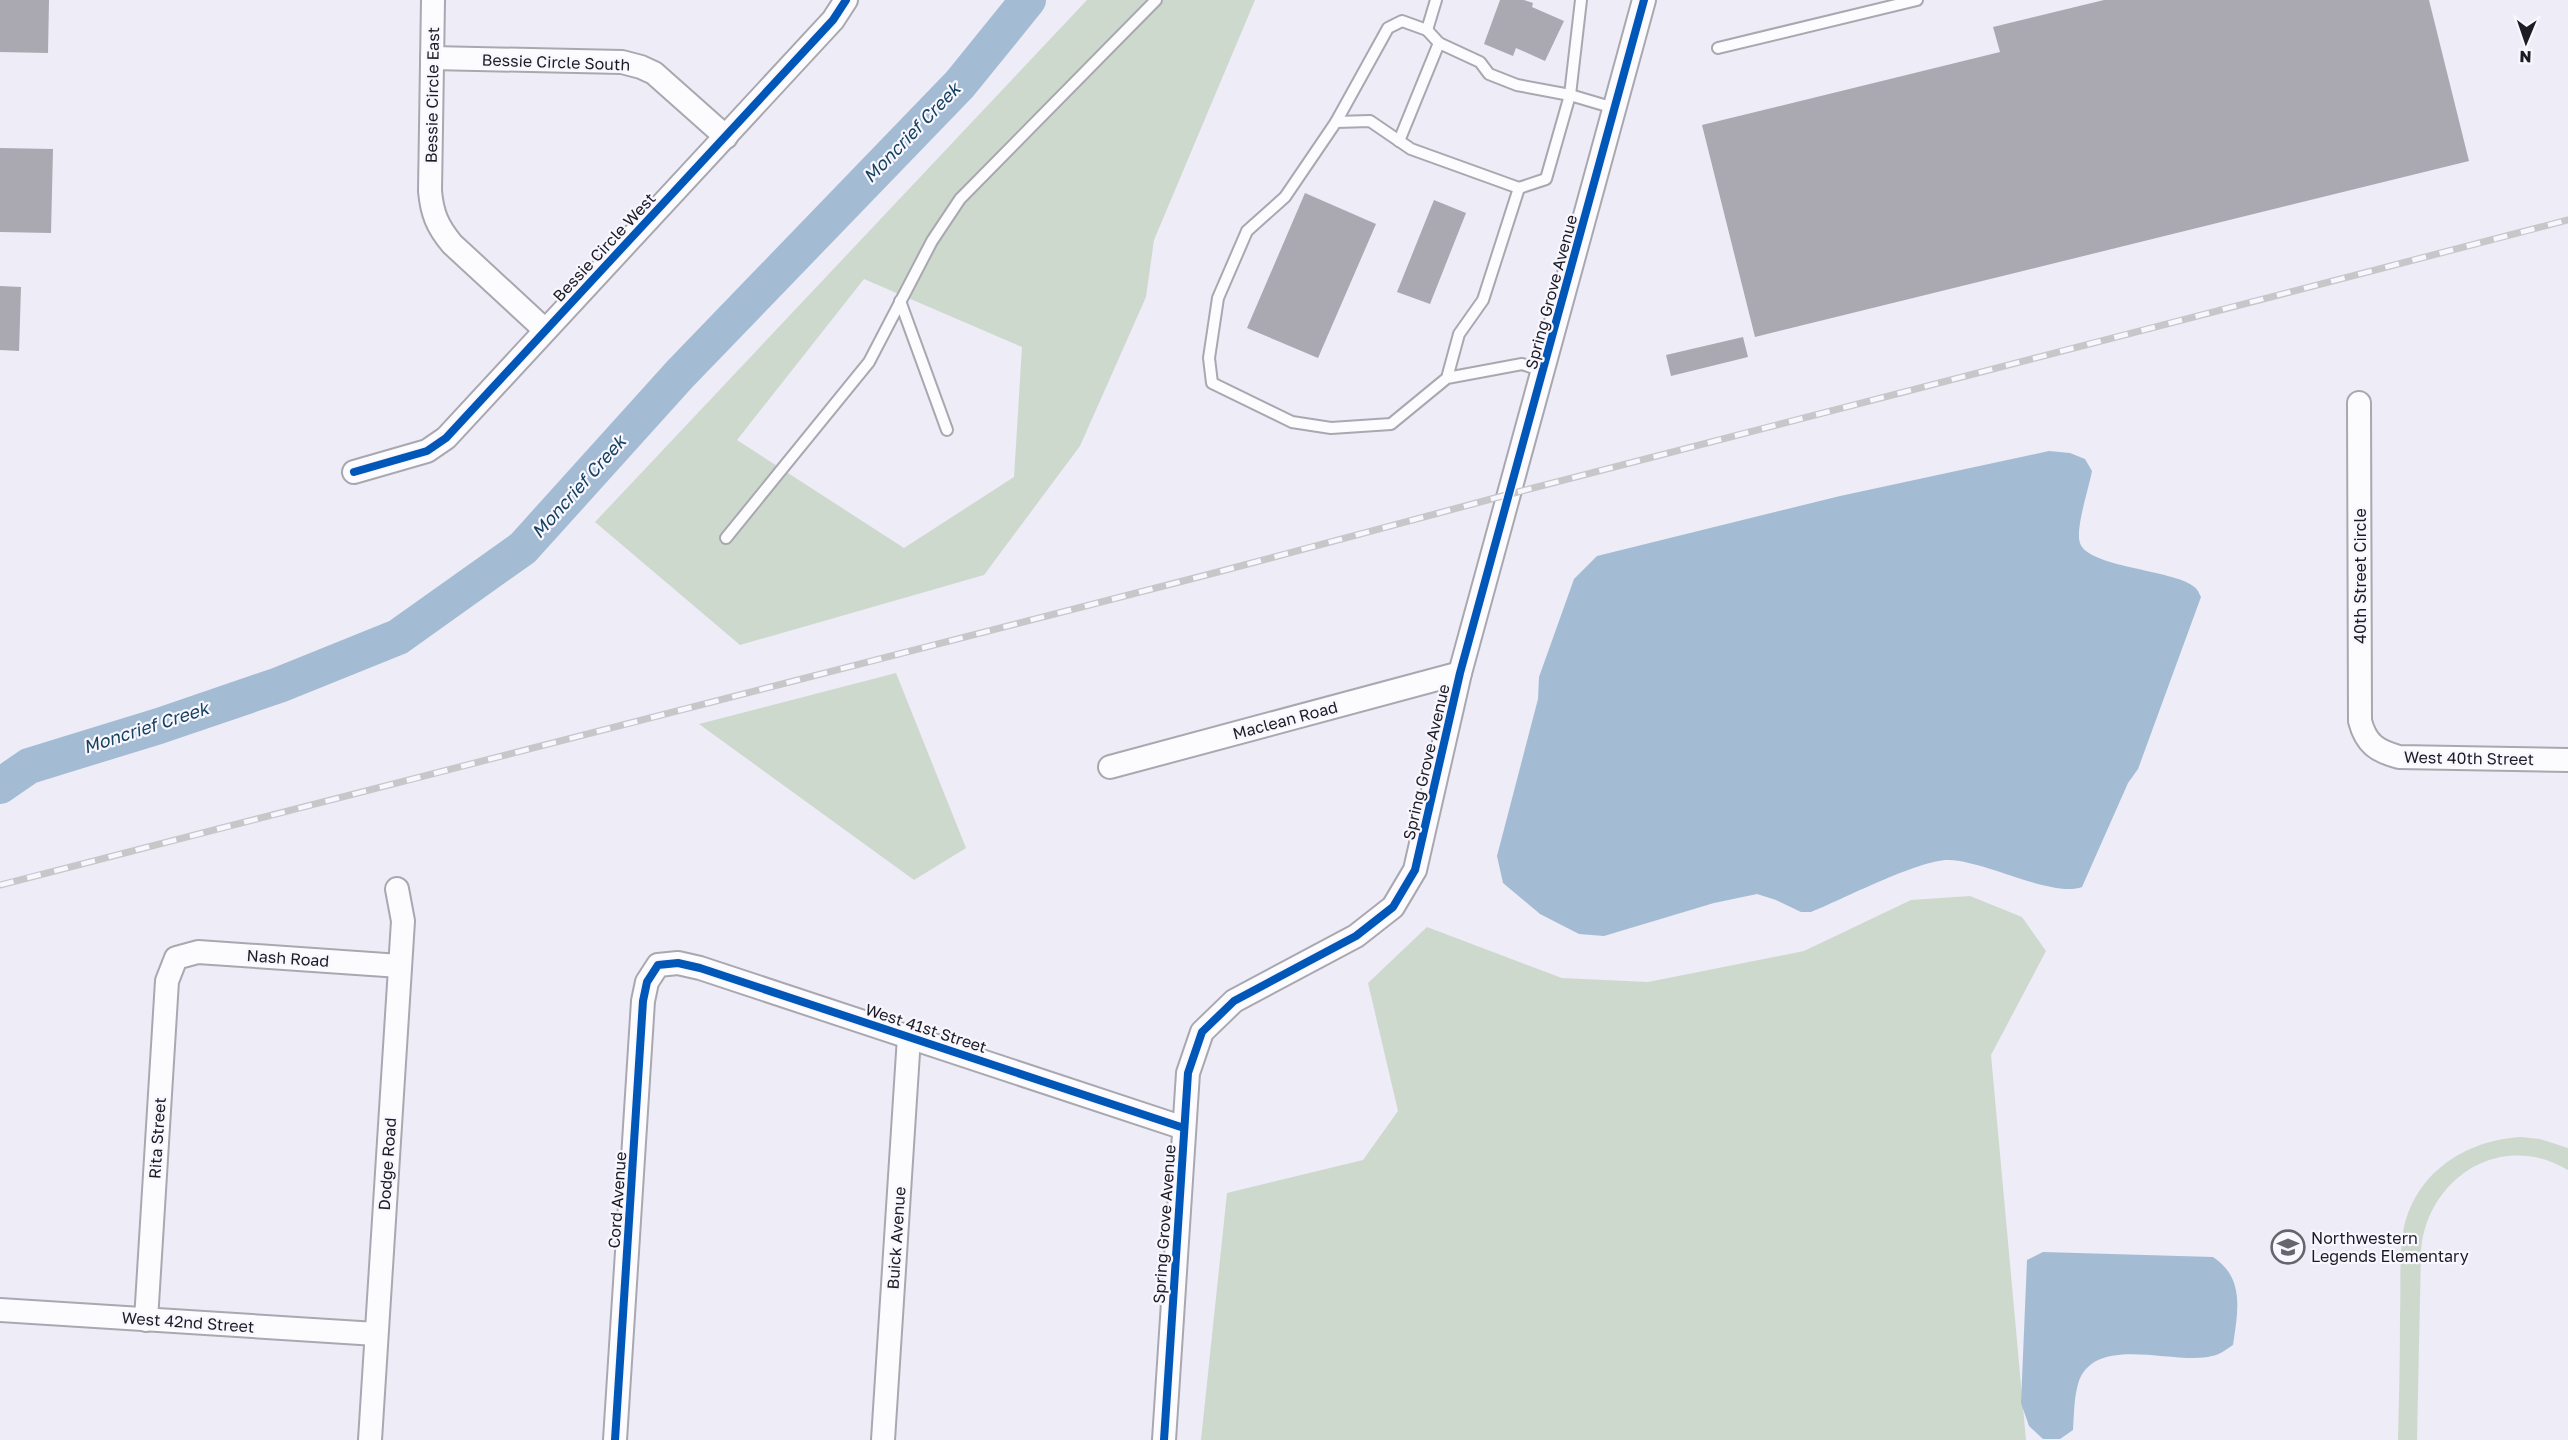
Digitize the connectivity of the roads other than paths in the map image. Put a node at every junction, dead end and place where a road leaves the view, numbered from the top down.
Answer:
1 (433, 0) edge
2 (846, 0) edge
3 (1156, 0) edge
4 (1436, 0) edge
5 (1581, 0) edge
6 (1644, 0) edge
7 (1917, 0) edge
8 (1427, 30) junction
9 (1439, 43) junction
10 (1718, 48) dead end
11 (432, 58) junction
12 (1570, 95) junction
13 (1614, 108) junction
14 (1336, 122) junction
15 (726, 137) junction
16 (1399, 141) junction
17 (1520, 188) junction
18 (900, 301) junction
19 (545, 330) junction
20 (1543, 371) junction
21 (1447, 378) junction
22 (2359, 403) dead end
23 (947, 430) dead end
24 (354, 472) dead end
25 (726, 538) dead end
26 (1460, 673) junction
27 (2372, 746) joint
28 (2568, 760) edge
29 (1110, 767) dead end
30 (397, 889) dead end
31 (177, 958) joint
32 (658, 965) joint
33 (400, 966) junction
34 (909, 1037) junction
35 (1184, 1128) junction
36 (0, 1310) edge
37 (146, 1320) junction
38 (376, 1334) junction
39 (370, 1440) edge
40 (615, 1440) edge
41 (883, 1440) edge
42 (1164, 1440) edge

1 - 11 street, Bessie Circle East
2 - 15 street, Bessie Circle West
3 - 18 lane
4 - 8 lane
5 - 12 lane
6 - 13 street, Spring Grove Avenue
7 - 10 lane
8 - 9 lane
8 - 14 lane
9 - 12 lane
9 - 16 lane
11 - 15 street, Bessie Circle South
11 - 19 street, Bessie Circle East
12 - 13 lane
12 - 17 lane
13 - 20 street, Spring Grove Avenue
14 - 16 lane
14 - 21 lane
15 - 19 street, Bessie Circle West
16 - 17 lane
17 - 21 lane
18 - 23 lane
18 - 25 lane
19 - 24 street, Bessie Circle West
20 - 21 lane
20 - 26 street, Spring Grove Avenue
22 - 27 street, 40th Street Circle
26 - 29 street, Maclean Road
26 - 35 street, Spring Grove Avenue
27 - 28 street, West 40th Street
30 - 33 street, Dodge Road
31 - 33 street, Nash Road
31 - 37 street, Rita Street
32 - 34 street, West 41st Street
32 - 40 street, Cord Avenue
33 - 38 street, Dodge Road
34 - 35 street, West 41st Street
34 - 41 street, Buick Avenue
35 - 42 street, Spring Grove Avenue
36 - 37 street, West 42nd Street
37 - 38 street, West 42nd Street
38 - 39 street, Dodge Road

